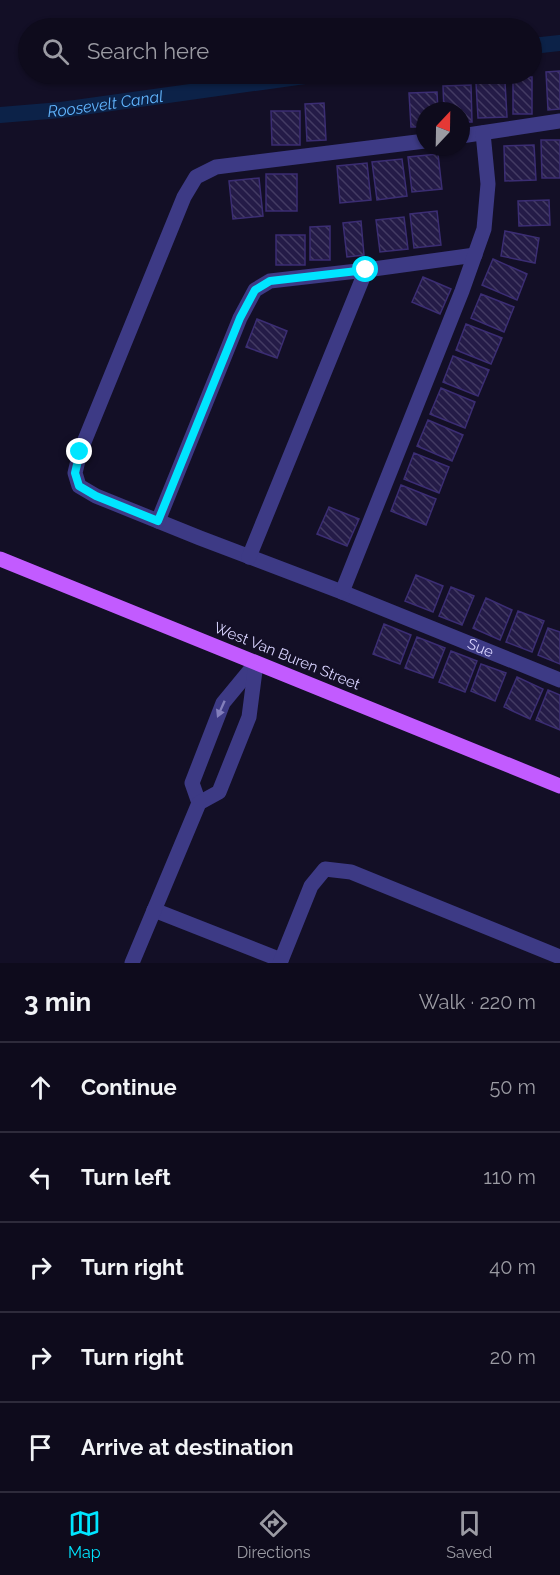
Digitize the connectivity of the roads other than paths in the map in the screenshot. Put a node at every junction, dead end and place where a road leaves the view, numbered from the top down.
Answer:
1 (560, 121) edge
2 (483, 133) junction
3 (470, 135) edge
4 (416, 142) edge
5 (475, 255) junction
6 (366, 270) junction
7 (158, 521) junction
8 (249, 557) junction
9 (0, 559) edge
10 (342, 592) junction
11 (256, 663) junction
12 (560, 680) edge
13 (560, 786) edge
14 (199, 804) junction
15 (154, 910) junction
16 (560, 957) edge
17 (280, 962) edge
18 (132, 963) edge

1 - 2 street
2 - 3 street
2 - 5 street
4 - 7 street, Sue
5 - 6 street
5 - 10 street
6 - 7 street
6 - 8 street
7 - 8 street, Sue
8 - 10 street, Sue
9 - 11 main road, West Van Buren Street
10 - 12 street, Sue
11 - 13 main road, West Van Buren Street
11 - 14 street
11 -> 14 street
14 - 15 street
15 - 17 street
15 - 18 street
16 - 17 street

